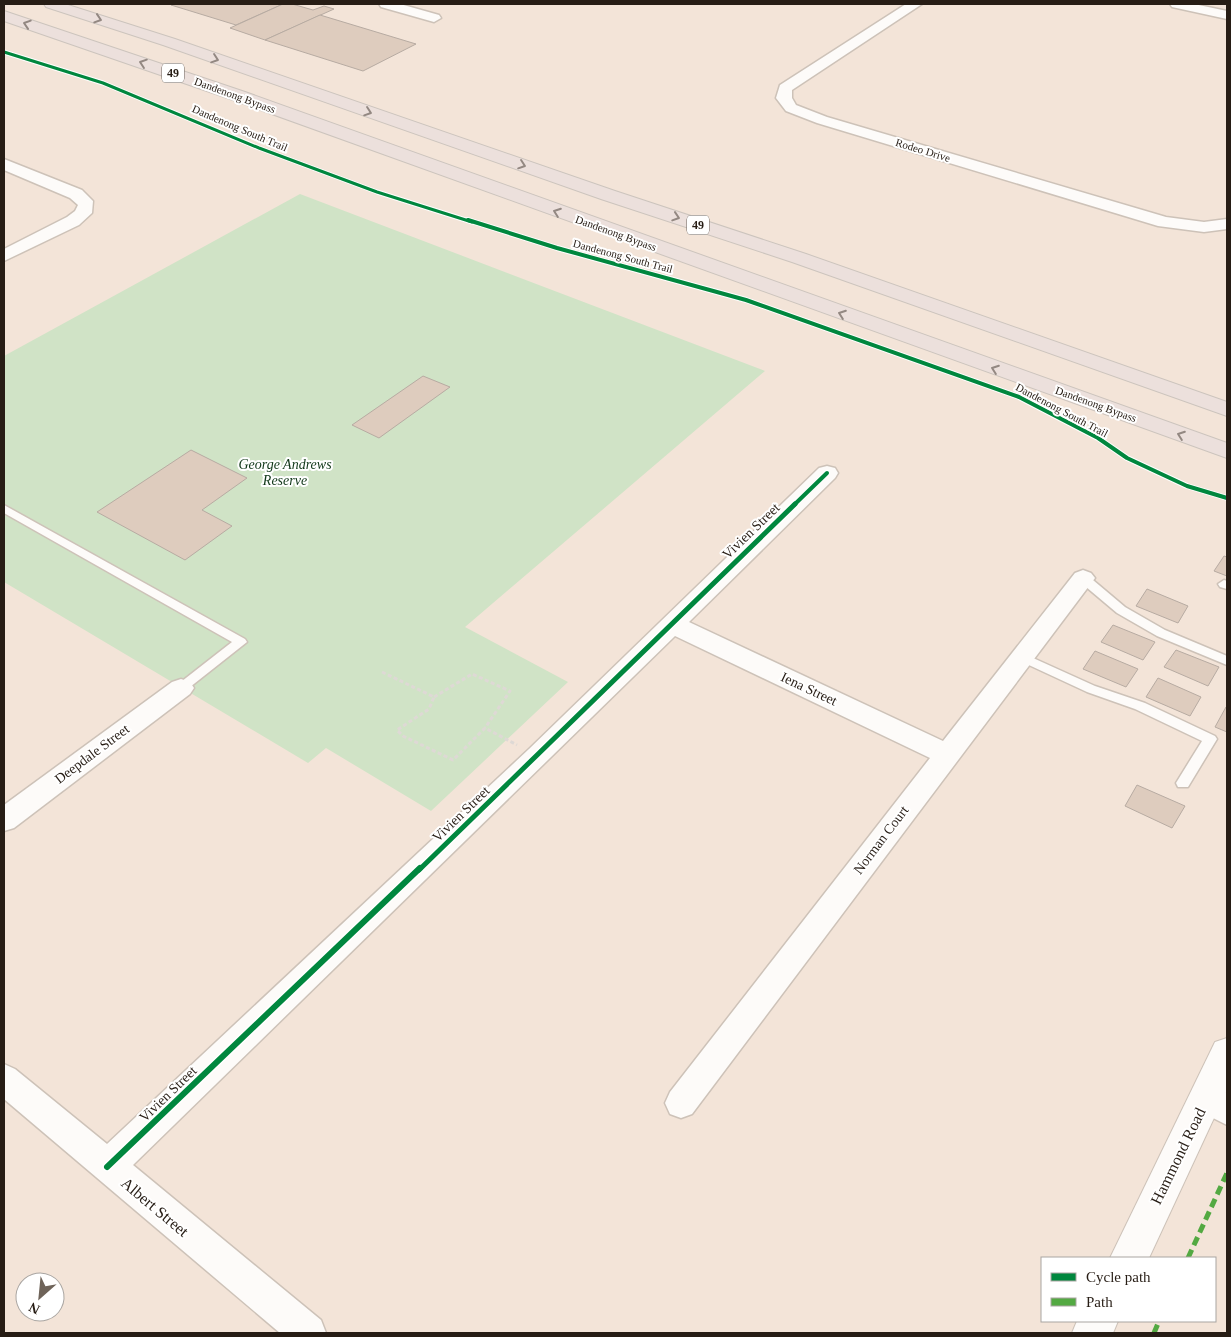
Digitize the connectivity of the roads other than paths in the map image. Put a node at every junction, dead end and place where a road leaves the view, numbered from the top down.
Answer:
1 (51, 4) edge
2 (386, 4) edge
3 (915, 4) edge
4 (1177, 4) edge
5 (1227, 15) edge
6 (4, 16) edge
7 (434, 18) dead end
8 (4, 164) edge
9 (1227, 224) edge
10 (4, 256) edge
11 (1227, 409) edge
12 (1227, 451) edge
13 (827, 473) dead end
14 (4, 508) edge
15 (1083, 578) joint
16 (671, 624) junction
17 (1022, 657) junction
18 (1227, 661) edge
19 (181, 688) joint
20 (947, 754) junction
21 (1183, 783) dead end
22 (4, 820) edge
23 (1227, 1053) edge
24 (4, 1079) edge
25 (681, 1103) dead end
26 (1217, 1104) edge
27 (107, 1167) junction
28 (1129, 1257) edge
29 (308, 1333) edge

1 -> 11 highway, Dandenong Bypass / 49
2 - 7 street
3 - 9 street, Rodeo Drive
4 - 5 street
12 -> 6 highway, Dandenong Bypass / 49
8 - 10 street
13 - 16 street, Vivien Street
14 - 19 lane
15 - 17 street, Norman Court
15 - 18 lane
16 - 20 street, Iena Street
16 - 27 street, Vivien Street
17 - 20 street, Norman Court
17 - 21 lane
19 - 22 street, Deepdale Street
20 - 25 street, Norman Court
23 - 26 main road, Hammond Road
24 - 27 street, Albert Street
26 - 28 main road, Hammond Road
27 - 29 street, Albert Street

